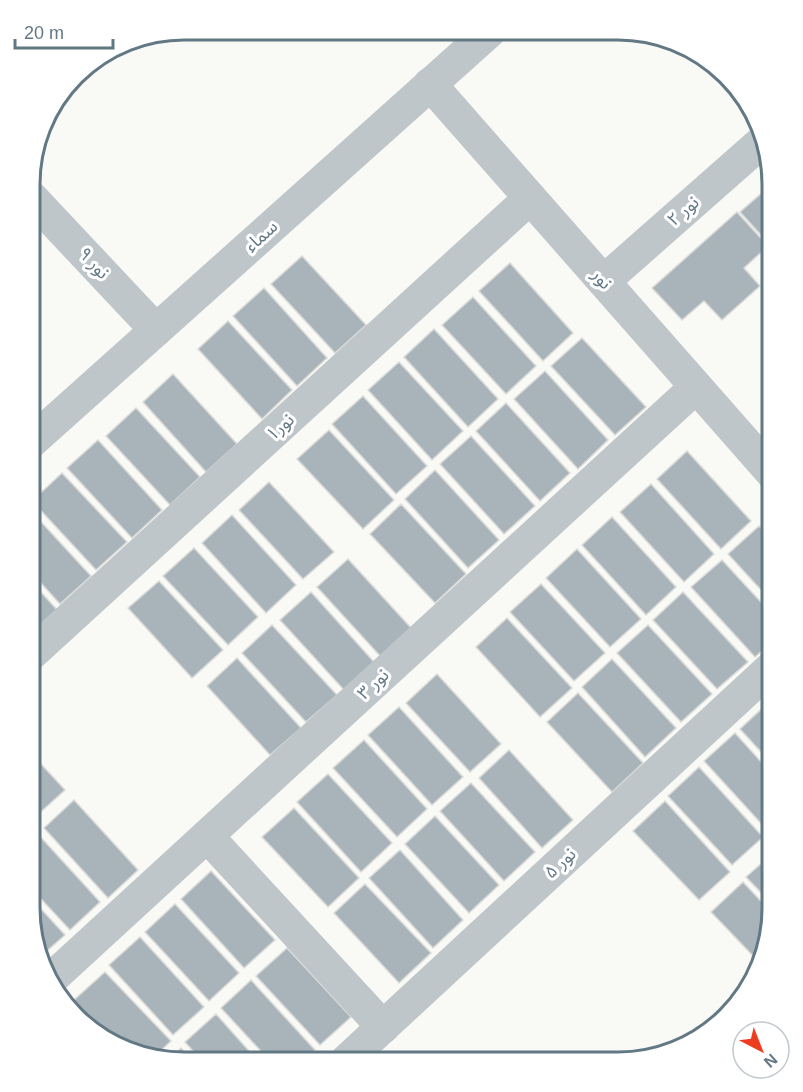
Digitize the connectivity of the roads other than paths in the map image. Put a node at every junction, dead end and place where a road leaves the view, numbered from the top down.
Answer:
1 (480, 40) edge
2 (430, 84) junction
3 (757, 146) edge
4 (530, 198) junction
5 (40, 206) edge
6 (604, 281) junction
7 (156, 330) junction
8 (696, 387) junction
9 (40, 434) edge
10 (762, 462) edge
11 (40, 646) edge
12 (762, 676) edge
13 (207, 836) junction
14 (57, 974) edge
15 (382, 1028) junction
16 (356, 1052) edge

1 - 2 street, سماء
2 - 4 street, نور
2 - 7 street, سماء
3 - 6 street, نور ۲
4 - 6 street, نور
4 - 11 street, نور۱
5 - 7 street, نور ۹
6 - 8 street, نور
7 - 9 street, سماء
8 - 10 street, نور
8 - 13 street, نور ۳
12 - 15 street, نور ۵
13 - 14 street, نور ۳
13 - 15 street
15 - 16 street, نور ۵

